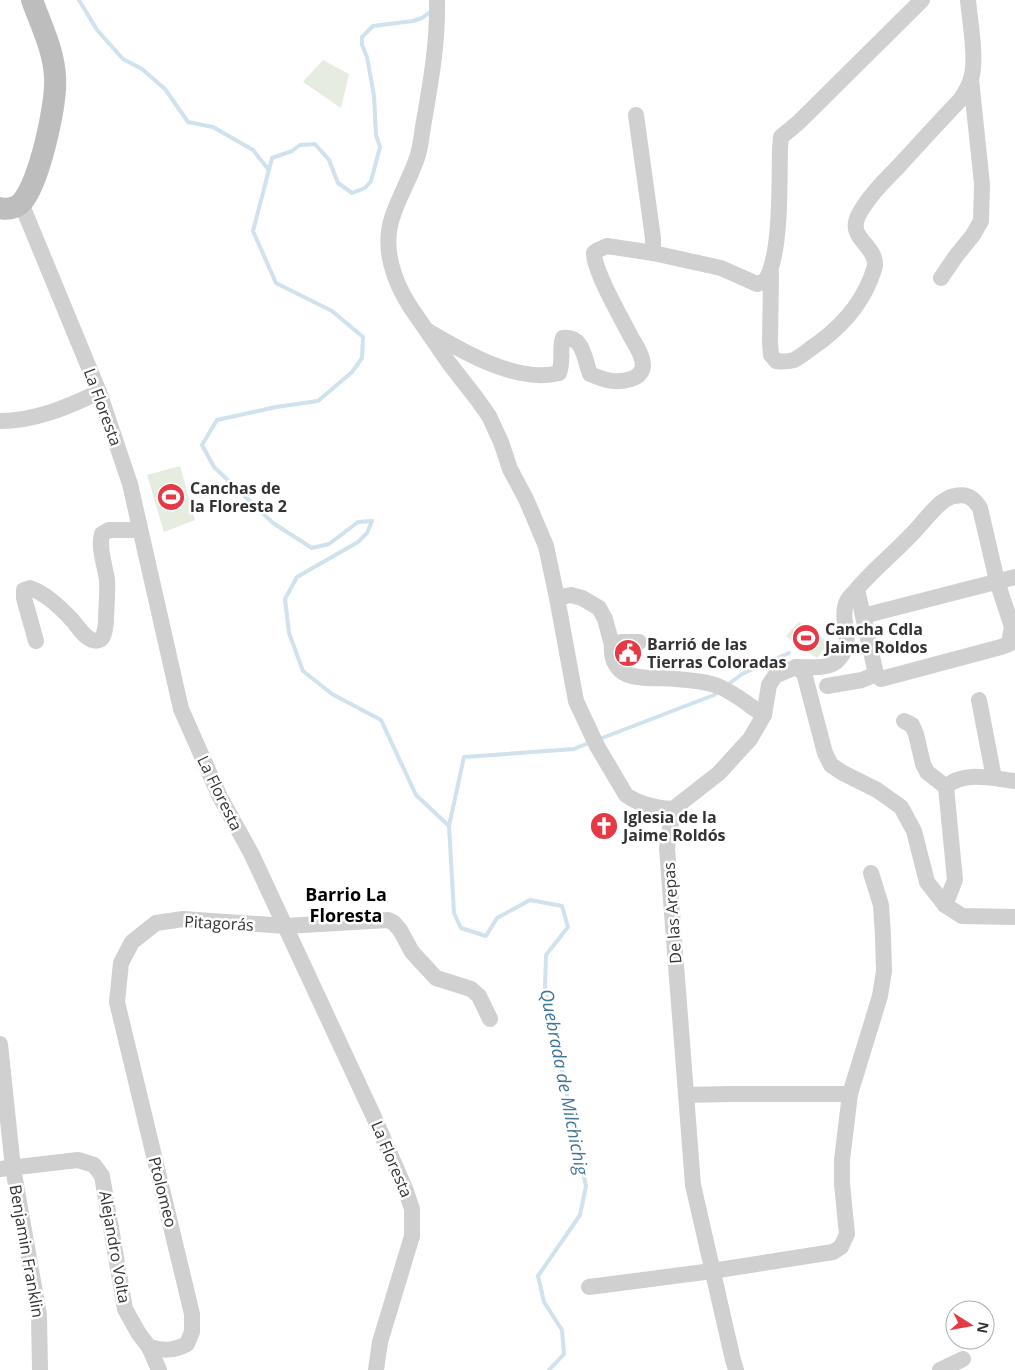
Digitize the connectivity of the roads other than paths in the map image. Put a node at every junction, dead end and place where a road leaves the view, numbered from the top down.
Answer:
1 (32, 0) edge
2 (437, 0) edge
3 (922, 0) edge
4 (968, 0) edge
5 (971, 79) junction
6 (636, 115) dead end
7 (11, 206) edge
8 (653, 253) junction
9 (771, 273) junction
10 (941, 278) dead end
11 (428, 331) junction
12 (99, 392) junction
13 (0, 422) edge
14 (140, 530) junction
15 (1015, 577) edge
16 (998, 581) junction
17 (857, 589) junction
18 (557, 598) junction
19 (863, 616) junction
20 (36, 641) dead end
21 (639, 642) dead end
22 (1012, 643) edge
23 (612, 645) junction
24 (796, 666) junction
25 (876, 674) junction
26 (827, 686) dead end
27 (980, 700) dead end
28 (764, 715) junction
29 (904, 721) dead end
30 (994, 778) junction
31 (1015, 782) edge
32 (946, 787) junction
33 (673, 809) junction
34 (871, 873) dead end
35 (945, 905) junction
36 (1015, 917) edge
37 (286, 926) junction
38 (117, 1002) joint
39 (490, 1019) dead end
40 (0, 1044) edge
41 (850, 1094) junction
42 (686, 1095) junction
43 (6, 1169) edge
44 (712, 1271) junction
45 (589, 1287) dead end
46 (149, 1347) junction
47 (963, 1359) dead end
48 (40, 1370) edge
49 (159, 1370) edge
50 (376, 1370) edge
51 (736, 1370) edge
52 (940, 1370) edge

1 - 7 street
2 - 11 street
3 - 9 street
4 - 5 street
5 - 9 street
5 - 10 street
6 - 8 street
7 - 12 street, La Floresta
8 - 9 street
8 - 11 street
11 - 18 street
12 - 13 street
12 - 14 street, La Floresta
14 - 20 street
14 - 37 street, La Floresta
15 - 16 street
16 - 17 street
16 - 19 street
16 - 22 street
17 - 19 street
17 - 24 street
18 - 23 street
18 - 33 street
19 - 25 street
21 - 23 street
22 - 25 street
23 - 28 street
24 - 28 street
24 - 35 street
25 - 26 street
27 - 30 street
28 - 33 street
29 - 32 street
30 - 31 street
30 - 32 street
32 - 35 street
33 - 42 street, De las Arepas
34 - 41 street
35 - 36 street
37 - 38 street, Pitagorás
37 - 39 street, Pitagorás
37 - 50 street, La Floresta
38 - 46 street, Ptolomeo
40 - 43 street, Benjamin Franklin
41 - 42 street
41 - 44 street
42 - 44 street, De las Arepas
43 - 46 street, Alejandro Volta
43 - 48 street, Benjamin Franklin
44 - 45 street
44 - 51 street, De las Arepas
46 - 49 street, Alejandro Volta
47 - 52 street

